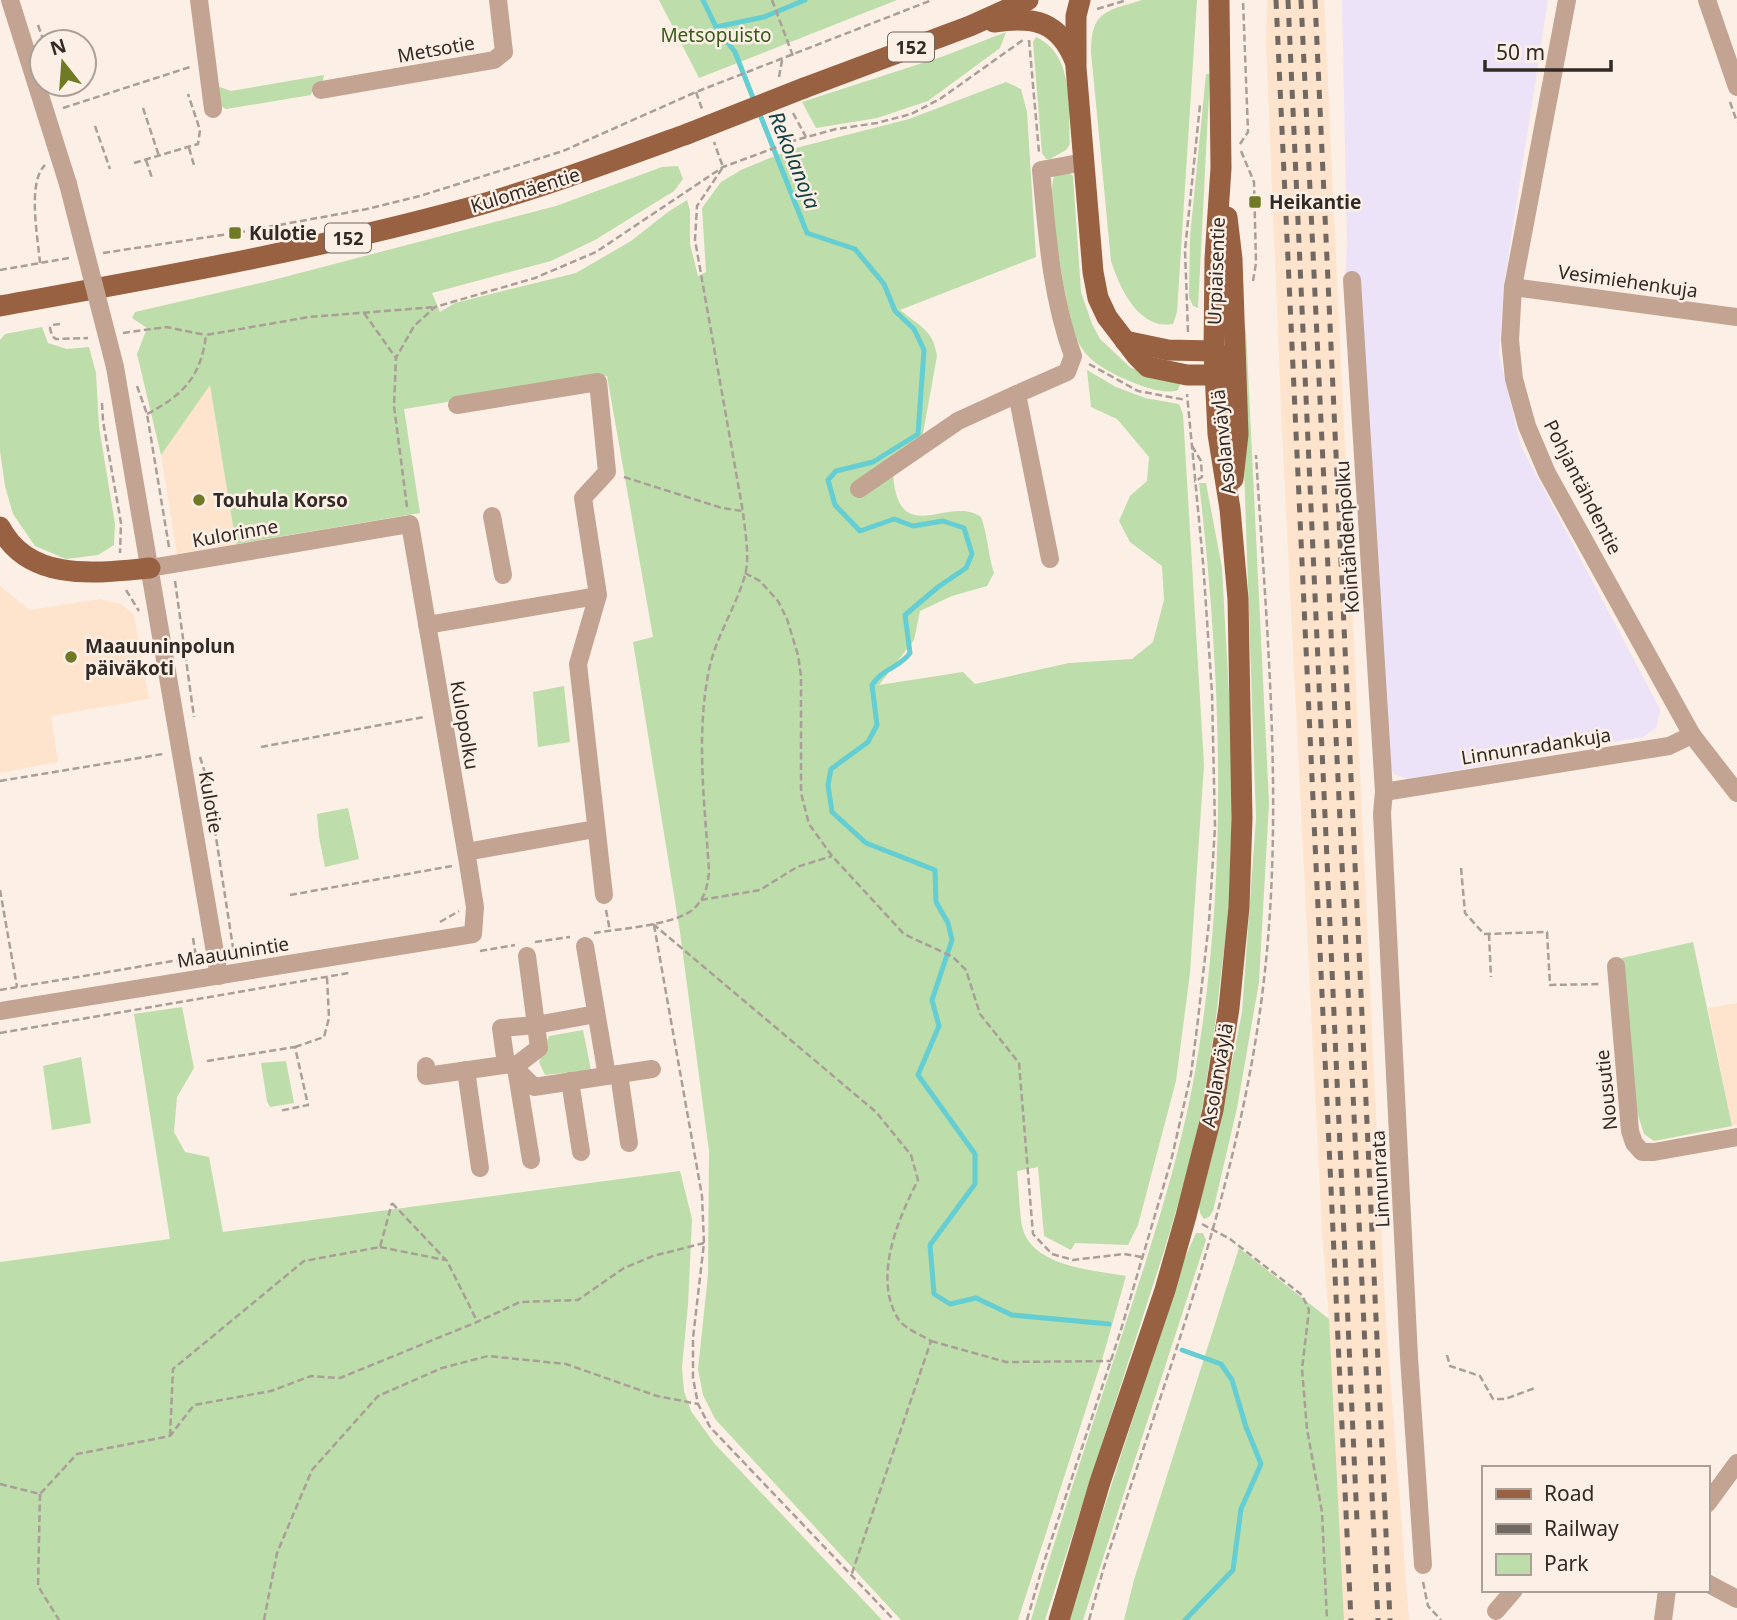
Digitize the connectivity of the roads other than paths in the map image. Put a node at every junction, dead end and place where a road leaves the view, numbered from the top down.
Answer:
1 (10, 0) edge
2 (199, 0) edge
3 (498, 0) edge
4 (1028, 0) edge
5 (1219, 0) edge
6 (1567, 0) edge
7 (1707, 0) edge
8 (1084, 6) edge
9 (970, 26) junction
10 (1076, 66) junction
11 (1737, 87) edge
12 (321, 90) dead end
13 (213, 109) dead end
14 (1084, 162) junction
15 (1222, 168) junction
16 (1352, 280) dead end
17 (1513, 287) junction
18 (0, 306) edge
19 (1737, 317) edge
20 (1125, 341) junction
21 (1214, 351) junction
22 (1234, 363) junction
23 (1215, 375) junction
24 (1017, 394) junction
25 (457, 405) dead end
26 (859, 489) dead end
27 (1230, 509) junction
28 (492, 516) dead end
29 (410, 524) joint
30 (0, 527) edge
31 (1050, 559) dead end
32 (150, 568) junction
33 (503, 575) dead end
34 (597, 596) junction
35 (426, 625) junction
36 (1692, 735) junction
37 (1384, 792) junction
38 (1737, 793) edge
39 (595, 829) junction
40 (467, 858) junction
41 (604, 895) dead end
42 (473, 934) joint
43 (580, 939) road end
44 (527, 947) road end
45 (1616, 965) dead end
46 (228, 974) junction
47 (0, 1011) edge
48 (597, 1014) junction
49 (536, 1025) junction
50 (426, 1066) dead end
51 (512, 1067) junction
52 (652, 1069) dead end
53 (466, 1070) junction
54 (613, 1075) junction
55 (570, 1082) junction
56 (1737, 1137) edge
57 (629, 1143) dead end
58 (581, 1152) dead end
59 (531, 1160) dead end
60 (480, 1168) dead end
61 (1737, 1463) edge
62 (1709, 1501) edge
63 (1423, 1565) road end
64 (1709, 1584) edge
65 (1512, 1592) edge
66 (1667, 1592) edge
67 (1737, 1600) edge
68 (1496, 1611) dead end
69 (1059, 1620) edge
70 (1663, 1620) edge

1 - 32 street, Kulotie, bridge
2 - 13 street
3 - 12 street, Metsotie
4 - 9 main road, Kulomäentie / 152
5 - 15 main road, Urpiaisentie
6 - 17 street, Pohjantähdentie
7 - 11 street
8 - 10 main road
9 - 10 main road
9 - 18 main road, Kulomäentie / 152, bridge
10 - 14 main road
14 - 20 main road
14 - 24 street
15 - 21 main road, Urpiaisentie
15 - 22 main road, Urpiaisentie
16 - 37 street, Kointähdenpolku
17 - 19 street, Vesimiehenkuja
17 - 36 street, Pohjantähdentie
20 - 21 main road
20 - 23 main road
21 - 22 main road
21 - 23 main road, Urpiaisentie
22 - 23 main road
22 - 27 main road, Asolanväylä
23 - 27 main road, Asolanväylä
24 - 26 street
24 - 31 street
25 - 34 street
27 - 69 main road, Asolanväylä
28 - 33 street
29 - 32 street, Kulorinne
29 - 35 street, Kulopolku
30 - 32 main road
32 - 46 street, Kulotie
34 - 35 street
34 - 39 street
35 - 40 street, Kulopolku
36 - 37 street, Linnunradankuja
36 - 38 street, Pohjantähdentie
37 - 63 street, Linnunrata
39 - 40 street
39 - 41 street
40 - 42 street, Kulopolku
42 - 46 street, Maauunintie
43 - 48 street
44 - 49 street
45 - 56 street, Nousutie
46 - 47 street, Maauunintie
48 - 49 street
48 - 54 street
49 - 51 street
49 - 51 street
50 - 53 street
51 - 53 street
51 - 55 street
51 - 59 street
52 - 54 street
53 - 60 street
54 - 55 street
54 - 57 street
55 - 58 street
61 - 62 street
64 - 67 street
65 - 68 street
66 - 70 street

